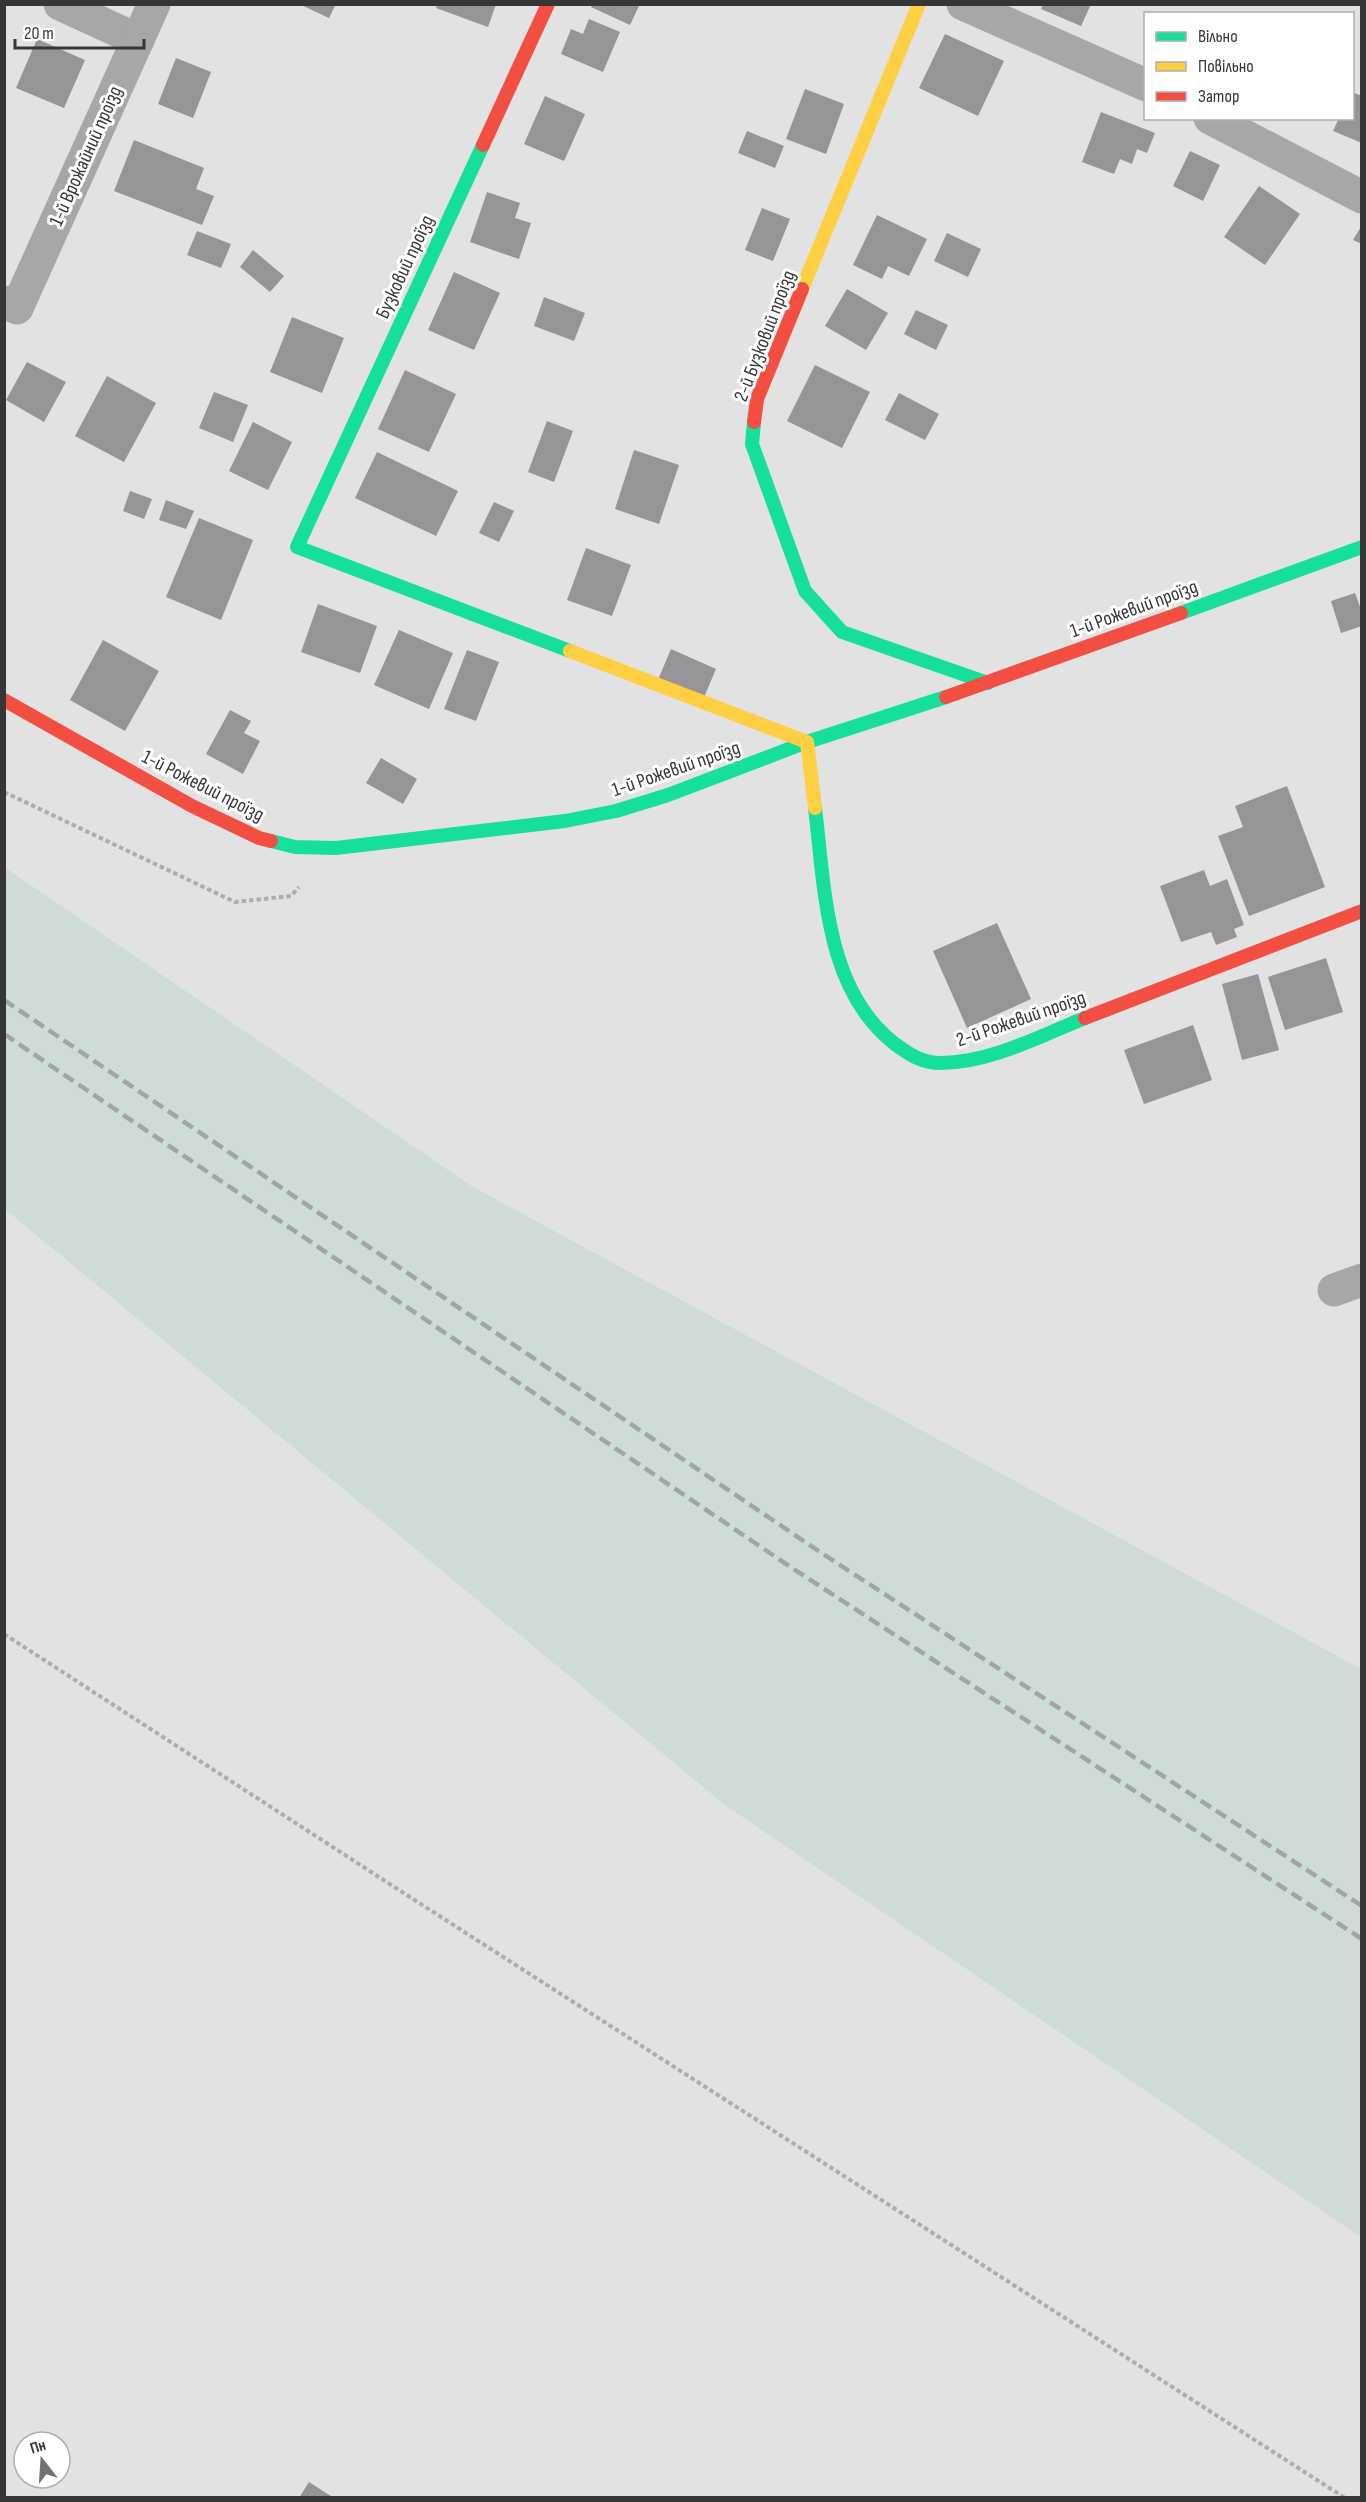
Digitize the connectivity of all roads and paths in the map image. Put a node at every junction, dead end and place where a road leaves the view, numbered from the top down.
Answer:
1 (60, 4) edge
2 (154, 4) edge
3 (548, 4) edge
4 (919, 4) edge
5 (963, 4) edge
6 (138, 40) junction
7 (1144, 84) edge
8 (1214, 120) edge
9 (1362, 197) edge
10 (11, 305) edge
11 (1362, 547) edge
12 (988, 683) junction
13 (4, 700) edge
14 (807, 742) junction
15 (4, 792) edge
16 (336, 848) junction
17 (1362, 911) edge
18 (4, 1634) edge
19 (1345, 2498) edge

1 - 6 street
2 - 6 street, 1-й Врожайний проїзд
3 - 14 street, Бузковий проїзд
4 - 12 street, 2-й Бузковий проїзд
5 - 7 street
6 - 10 street, 1-й Врожайний проїзд
8 - 9 street
11 - 12 street, 1-й Рожевий проїзд
12 - 14 street, 1-й Рожевий проїзд
13 - 16 street, 1-й Рожевий проїзд
14 - 16 street, 1-й Рожевий проїзд
14 - 17 street, 2-й Рожевий проїзд
15 - 16 path
18 - 19 path

